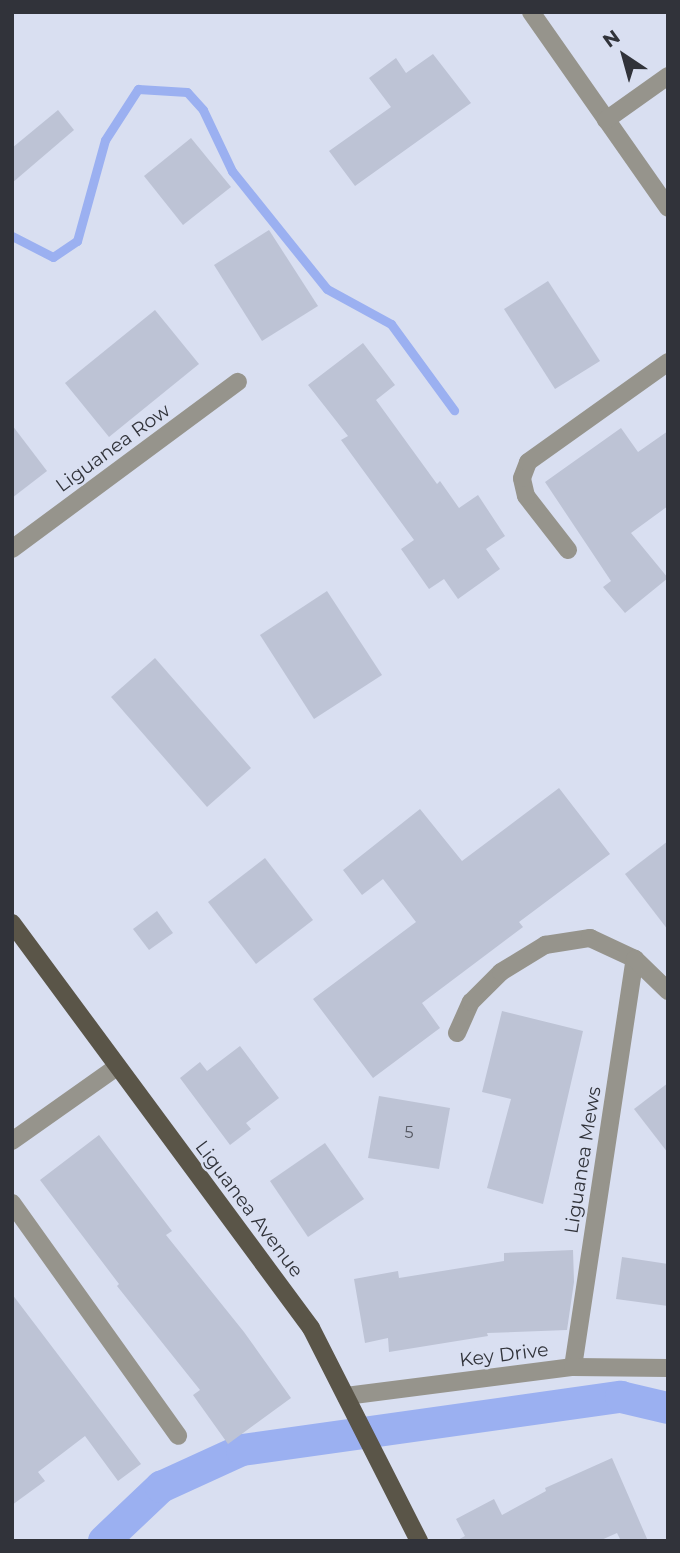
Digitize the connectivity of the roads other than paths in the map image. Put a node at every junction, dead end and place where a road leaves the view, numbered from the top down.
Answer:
1 (531, 12) edge
2 (668, 76) edge
3 (606, 120) junction
4 (668, 208) edge
5 (668, 362) edge
6 (239, 382) dead end
7 (12, 549) edge
8 (568, 550) dead end
9 (12, 923) edge
10 (635, 959) junction
11 (668, 991) edge
12 (457, 1033) dead end
13 (117, 1067) junction
14 (12, 1141) edge
15 (12, 1203) edge
16 (573, 1367) junction
17 (668, 1368) edge
18 (349, 1402) junction
19 (178, 1436) dead end
20 (419, 1541) edge

1 - 3 street
2 - 3 street
3 - 4 street
5 - 8 street
6 - 7 street, Liguanea Row
9 - 13 main road, Liguanea Avenue
10 - 11 street
10 - 12 street
10 - 16 street, Liguanea Mews
13 - 14 street
13 - 18 main road, Liguanea Avenue
15 - 19 street
16 - 17 street, Key Drive
16 - 18 street, Key Drive
18 - 20 main road, Liguanea Avenue

